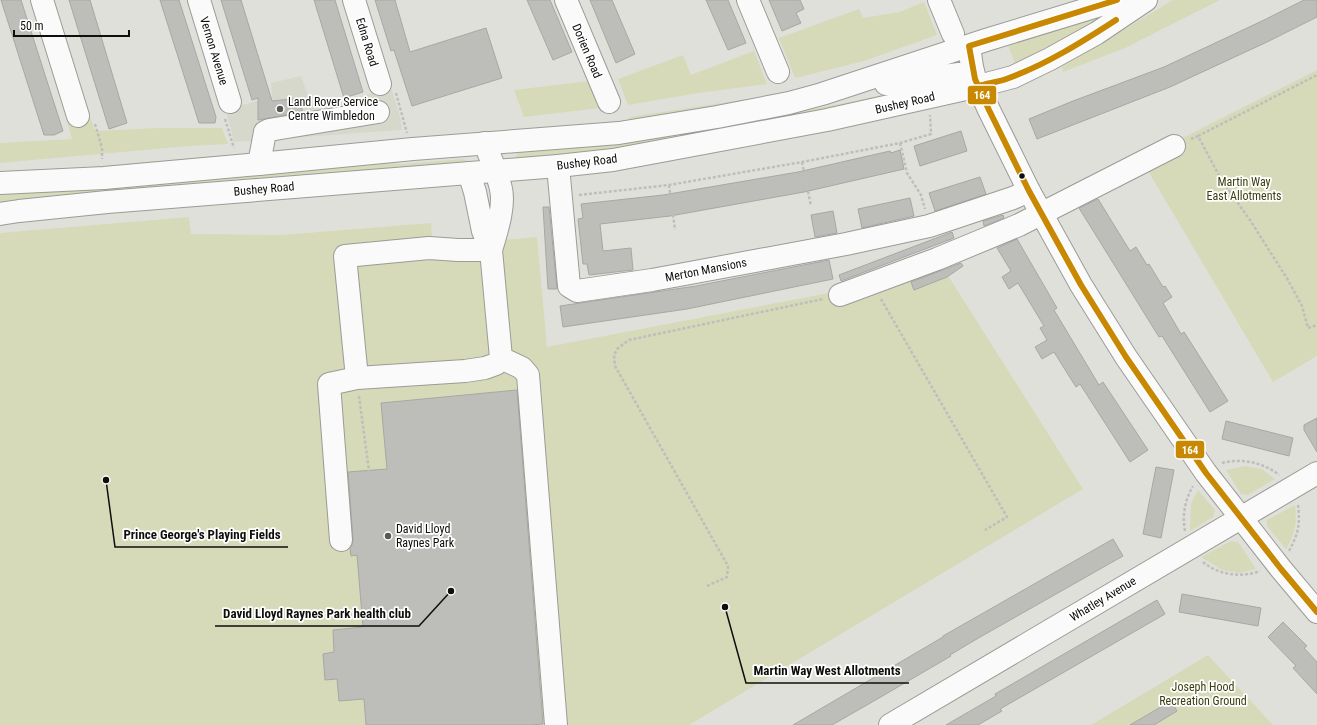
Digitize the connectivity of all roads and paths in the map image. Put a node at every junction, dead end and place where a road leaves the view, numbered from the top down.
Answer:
1 (42, 0) edge
2 (199, 0) edge
3 (354, 0) edge
4 (566, 0) edge
5 (748, 0) edge
6 (939, 0) edge
7 (1117, 0) edge
8 (1146, 0) edge
9 (961, 40) junction
10 (778, 72) dead end
11 (1317, 75) edge
12 (977, 83) junction
13 (380, 84) joint
14 (852, 84) junction
15 (230, 102) joint
16 (609, 102) dead end
17 (378, 112) dead end
18 (930, 115) dead end
19 (78, 116) joint
20 (1198, 136) junction
21 (408, 137) dead end
22 (485, 143) junction
23 (900, 143) junction
24 (1174, 146) joint
25 (235, 151) dead end
26 (102, 159) dead end
27 (802, 162) junction
28 (259, 164) junction
29 (558, 166) junction
30 (495, 171) junction
31 (469, 173) junction
32 (0, 183) edge
33 (669, 185) junction
34 (1029, 191) junction
35 (560, 196) junction
36 (811, 206) dead end
37 (0, 214) edge
38 (1041, 214) junction
39 (929, 226) junction
40 (675, 230) dead end
41 (491, 250) junction
42 (875, 282) junction
43 (840, 295) joint
44 (1317, 325) edge
45 (501, 358) junction
46 (357, 378) junction
47 (1228, 462) dead end
48 (369, 471) dead end
49 (1274, 471) dead end
50 (1317, 473) edge
51 (1191, 489) dead end
52 (1290, 489) junction
53 (1240, 518) junction
54 (1184, 524) dead end
55 (985, 530) dead end
56 (341, 540) dead end
57 (1192, 547) junction
58 (1286, 553) dead end
59 (1263, 570) dead end
60 (707, 586) dead end
61 (1317, 612) edge
62 (556, 725) edge
63 (890, 725) edge

1 - 19 main road
2 - 15 main road, Vernon Avenue
3 - 13 main road, Edna Road
4 - 16 main road, Dorien Road
5 - 10 main road
6 - 9 main road
7 - 9 main road, Bushey Road
8 - 12 main road, Bushey Road
9 - 12 main road
9 - 14 main road, Bushey Road
11 - 20 path
12 - 14 main road, Bushey Road
12 - 29 main road, Bushey Road
12 - 34 main road
13 - 21 path
14 - 22 main road, Bushey Road
15 - 25 path
17 - 28 main road
18 - 23 path
19 - 26 path
20 - 24 path
20 - 44 path
22 - 28 main road, Bushey Road
22 - 30 main road
23 - 27 path
23 - 39 path
24 - 38 main road
27 - 33 path
27 - 36 path
28 - 32 main road, Bushey Road
29 - 30 main road, Bushey Road
29 - 35 main road, Merton Mansions
30 - 31 main road, Bushey Road
30 - 41 main road
31 - 37 main road, Bushey Road
31 - 41 main road
33 - 35 path
33 - 40 path
34 - 38 main road
34 - 39 main road, Merton Mansions
35 - 39 main road, Merton Mansions
38 - 42 main road
38 - 53 main road
41 - 45 main road
41 - 46 main road
42 - 43 main road
42 - 55 path
43 - 60 path
45 - 46 main road
45 - 62 main road
46 - 48 path
46 - 56 main road
47 - 49 path
50 - 52 main road, Whatley Avenue
51 - 54 path
52 - 53 main road, Whatley Avenue
52 - 58 path
53 - 57 main road, Whatley Avenue
53 - 61 main road
57 - 59 path
57 - 63 main road, Whatley Avenue

